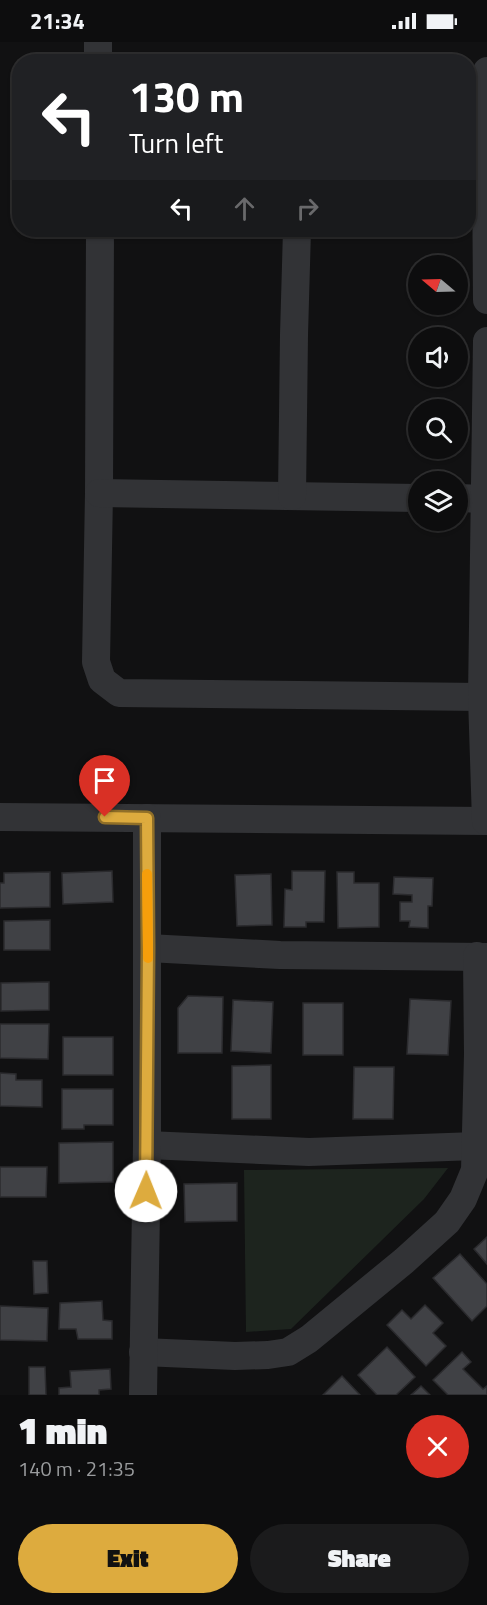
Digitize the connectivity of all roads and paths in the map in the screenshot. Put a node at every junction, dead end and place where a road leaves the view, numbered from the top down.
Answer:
1 (487, 71) edge
2 (477, 160) edge
3 (100, 237) edge
4 (297, 237) edge
5 (487, 300) edge
6 (487, 341) edge
7 (99, 494) junction
8 (292, 496) junction
9 (408, 498) edge
10 (471, 499) edge
11 (482, 697) junction
12 (0, 817) edge
13 (147, 818) junction
14 (486, 821) edge
15 (148, 948) junction
16 (482, 956) edge
17 (147, 1146) junction
18 (476, 1146) junction
19 (143, 1352) junction
20 (143, 1395) edge

1 - 2 street
2 - 5 street
3 - 7 street
4 - 8 street
6 - 10 street
7 - 8 street
7 - 11 street
8 - 9 street
10 - 11 street
11 - 14 street
12 - 13 street
13 - 14 street
13 - 15 street
15 - 16 street
15 - 17 street
16 - 18 street
17 - 18 street
17 - 19 street
18 - 19 street
19 - 20 street

